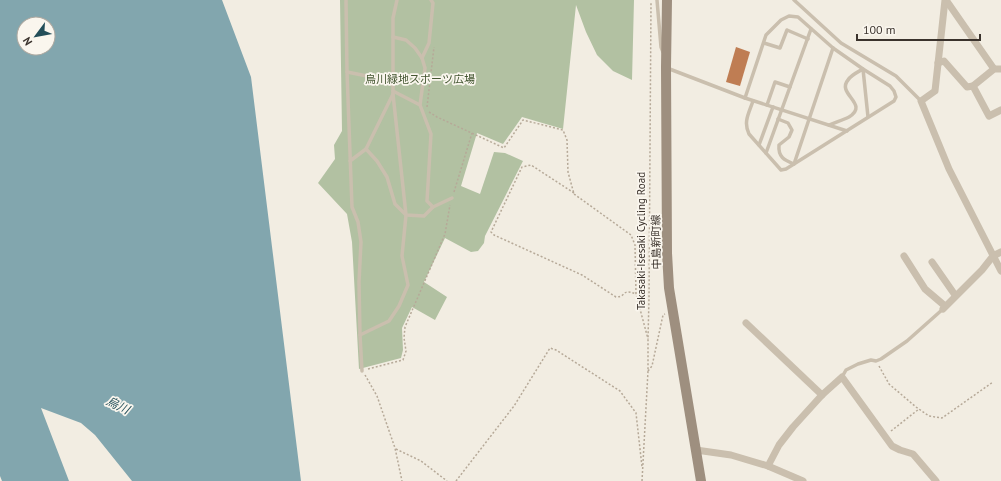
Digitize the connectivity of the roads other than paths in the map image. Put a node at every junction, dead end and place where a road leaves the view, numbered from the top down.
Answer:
1 (346, 0) edge
2 (397, 0) edge
3 (431, 0) edge
4 (657, 0) edge
5 (668, 0) edge
6 (794, 0) edge
7 (945, 0) edge
8 (811, 29) junction
9 (393, 37) junction
10 (808, 39) junction
11 (764, 43) junction
12 (832, 48) junction
13 (422, 58) junction
14 (938, 63) junction
15 (666, 64) junction
16 (863, 69) junction
17 (998, 69) edge
18 (347, 72) junction
19 (393, 85) junction
20 (973, 86) junction
21 (790, 87) junction
22 (393, 92) junction
23 (745, 98) junction
24 (753, 101) junction
25 (921, 101) junction
26 (420, 105) junction
27 (767, 105) junction
28 (773, 107) junction
29 (782, 110) junction
30 (1001, 110) edge
31 (868, 117) junction
32 (809, 118) junction
33 (778, 119) junction
34 (829, 125) junction
35 (848, 131) junction
36 (759, 145) junction
37 (366, 149) junction
38 (766, 153) junction
39 (350, 161) junction
40 (794, 164) junction
41 (452, 198) road end
42 (433, 207) junction
43 (406, 215) junction
44 (1001, 252) edge
45 (904, 256) dead end
46 (993, 256) junction
47 (932, 262) dead end
48 (1001, 271) edge
49 (955, 295) junction
50 (944, 307) junction
51 (746, 323) dead end
52 (360, 335) junction
53 (362, 371) road end
54 (842, 377) junction
55 (822, 395) junction
56 (696, 450) junction
57 (768, 466) junction
58 (701, 481) edge
59 (803, 481) edge
60 (936, 481) edge

1 - 18 lane
2 - 9 lane
3 - 13 lane
4 - 15 lane
5 - 15 main road, 中島新町線
6 - 25 lane
7 - 14 street
7 - 17 street
8 - 10 lane
8 - 11 lane
8 - 12 lane
9 - 13 lane
9 - 19 lane
10 - 11 lane
10 - 21 lane
11 - 23 lane
12 - 16 lane
12 - 32 lane
13 - 26 lane
14 - 20 street
14 - 25 street
15 - 23 lane
15 - 56 main road, 中島新町線
16 - 31 lane
16 - 31 lane
16 - 34 lane
17 - 20 street
18 - 19 lane
18 - 39 lane
19 - 22 lane
20 - 30 street
21 - 27 lane
21 - 29 lane
22 - 26 lane
22 - 37 lane
22 - 43 lane
23 - 24 lane
24 - 27 lane
24 - 36 lane
25 - 46 street
26 - 42 lane
27 - 28 lane
28 - 29 lane
28 - 36 lane
29 - 32 lane
29 - 33 lane
31 - 35 lane
32 - 34 lane
32 - 40 lane
33 - 38 lane
33 - 40 lane
34 - 35 lane
35 - 40 lane
36 - 38 lane
37 - 39 lane
37 - 43 lane
38 - 40 lane
39 - 52 lane
41 - 42 lane
42 - 43 lane
43 - 52 lane
44 - 46 street
45 - 50 street
46 - 48 street
46 - 49 street
47 - 49 street
49 - 50 street
50 - 54 lane
51 - 55 street
52 - 53 lane
54 - 55 street
54 - 60 street
55 - 57 street
56 - 57 street
56 - 58 main road, 中島新町線
57 - 59 street

